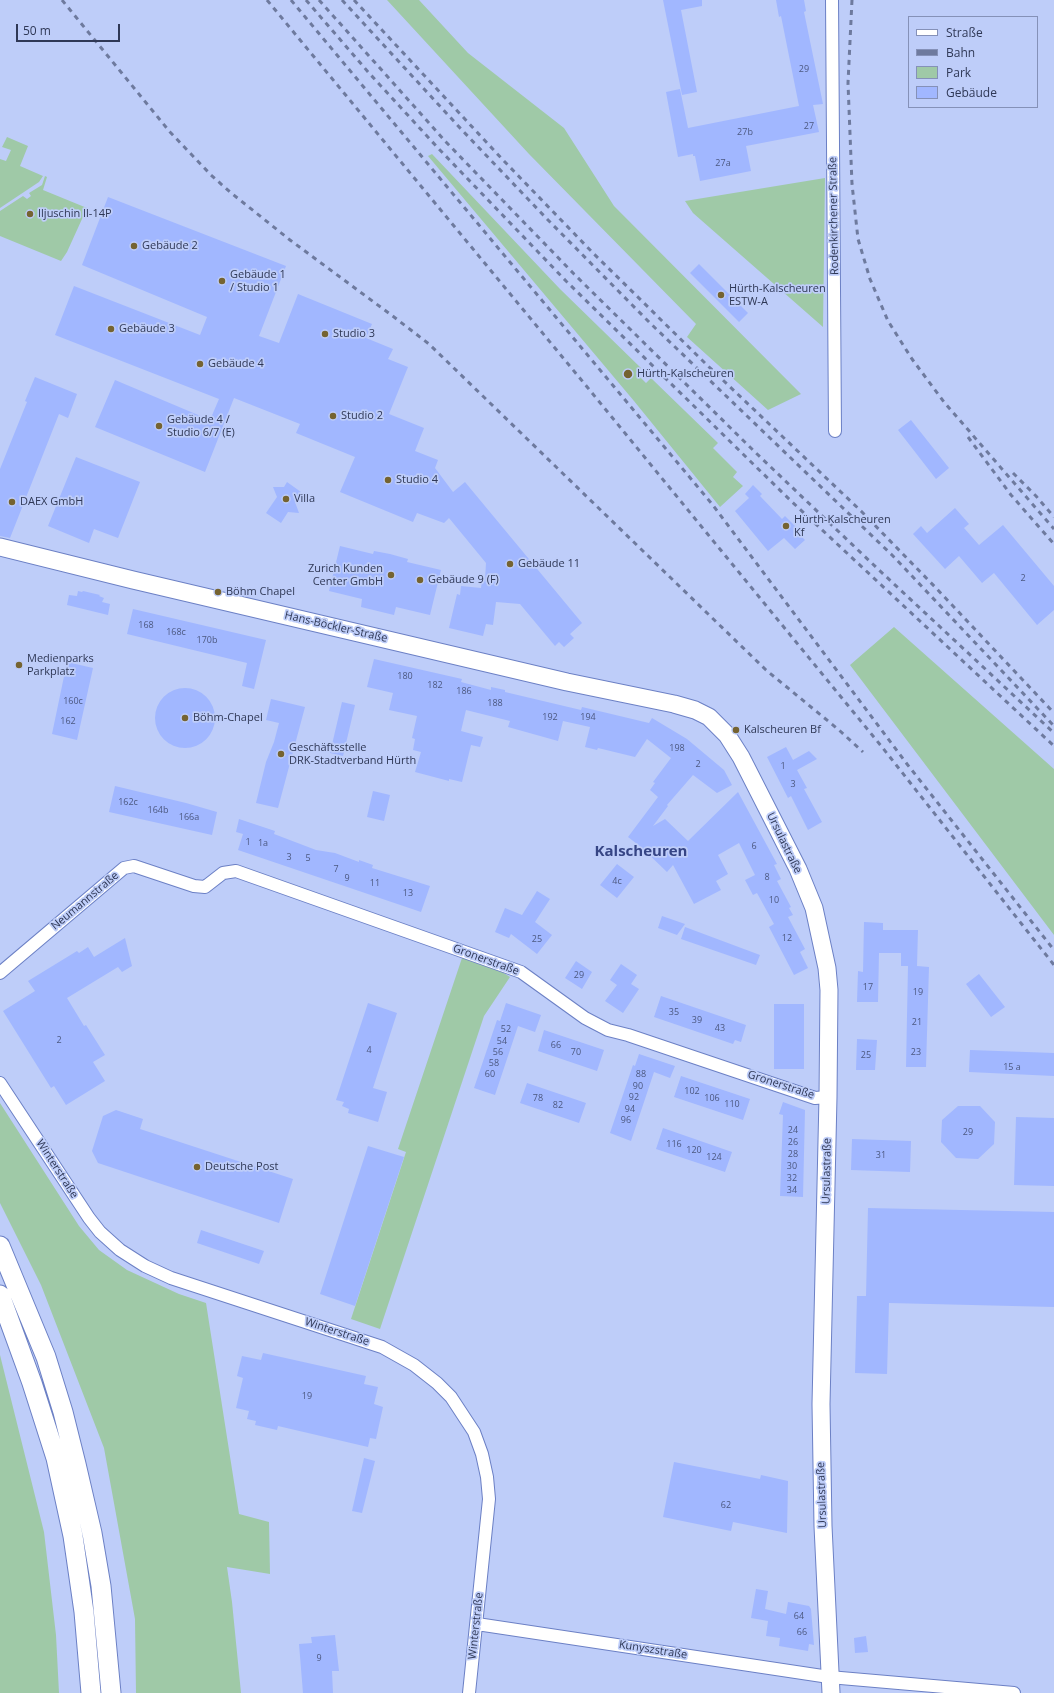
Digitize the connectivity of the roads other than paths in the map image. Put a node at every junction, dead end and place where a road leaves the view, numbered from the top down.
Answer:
1 (832, 0) edge
2 (836, 432) dead end
3 (0, 547) edge
4 (674, 704) joint
5 (205, 887) joint
6 (0, 973) edge
7 (0, 1083) edge
8 (828, 1097) junction
9 (0, 1246) edge
10 (0, 1295) edge
11 (477, 1624) junction
12 (830, 1685) edge
13 (91, 1693) edge
14 (111, 1693) edge
15 (469, 1693) edge
16 (1014, 1693) edge

1 - 2 street, Rodenkirchener Straße
3 - 4 street, Hans-Böckler-Straße
4 - 8 street, Ursulastraße
5 - 6 street, Neumannstraße
5 - 8 street, Gronerstraße
7 - 11 street, Winterstraße
8 - 12 street, Ursulastraße
9 - 14 main road
10 - 13 main road
11 - 12 street, Kunyszstraße
11 - 15 street, Winterstraße
12 - 16 street, Kunyszstraße

